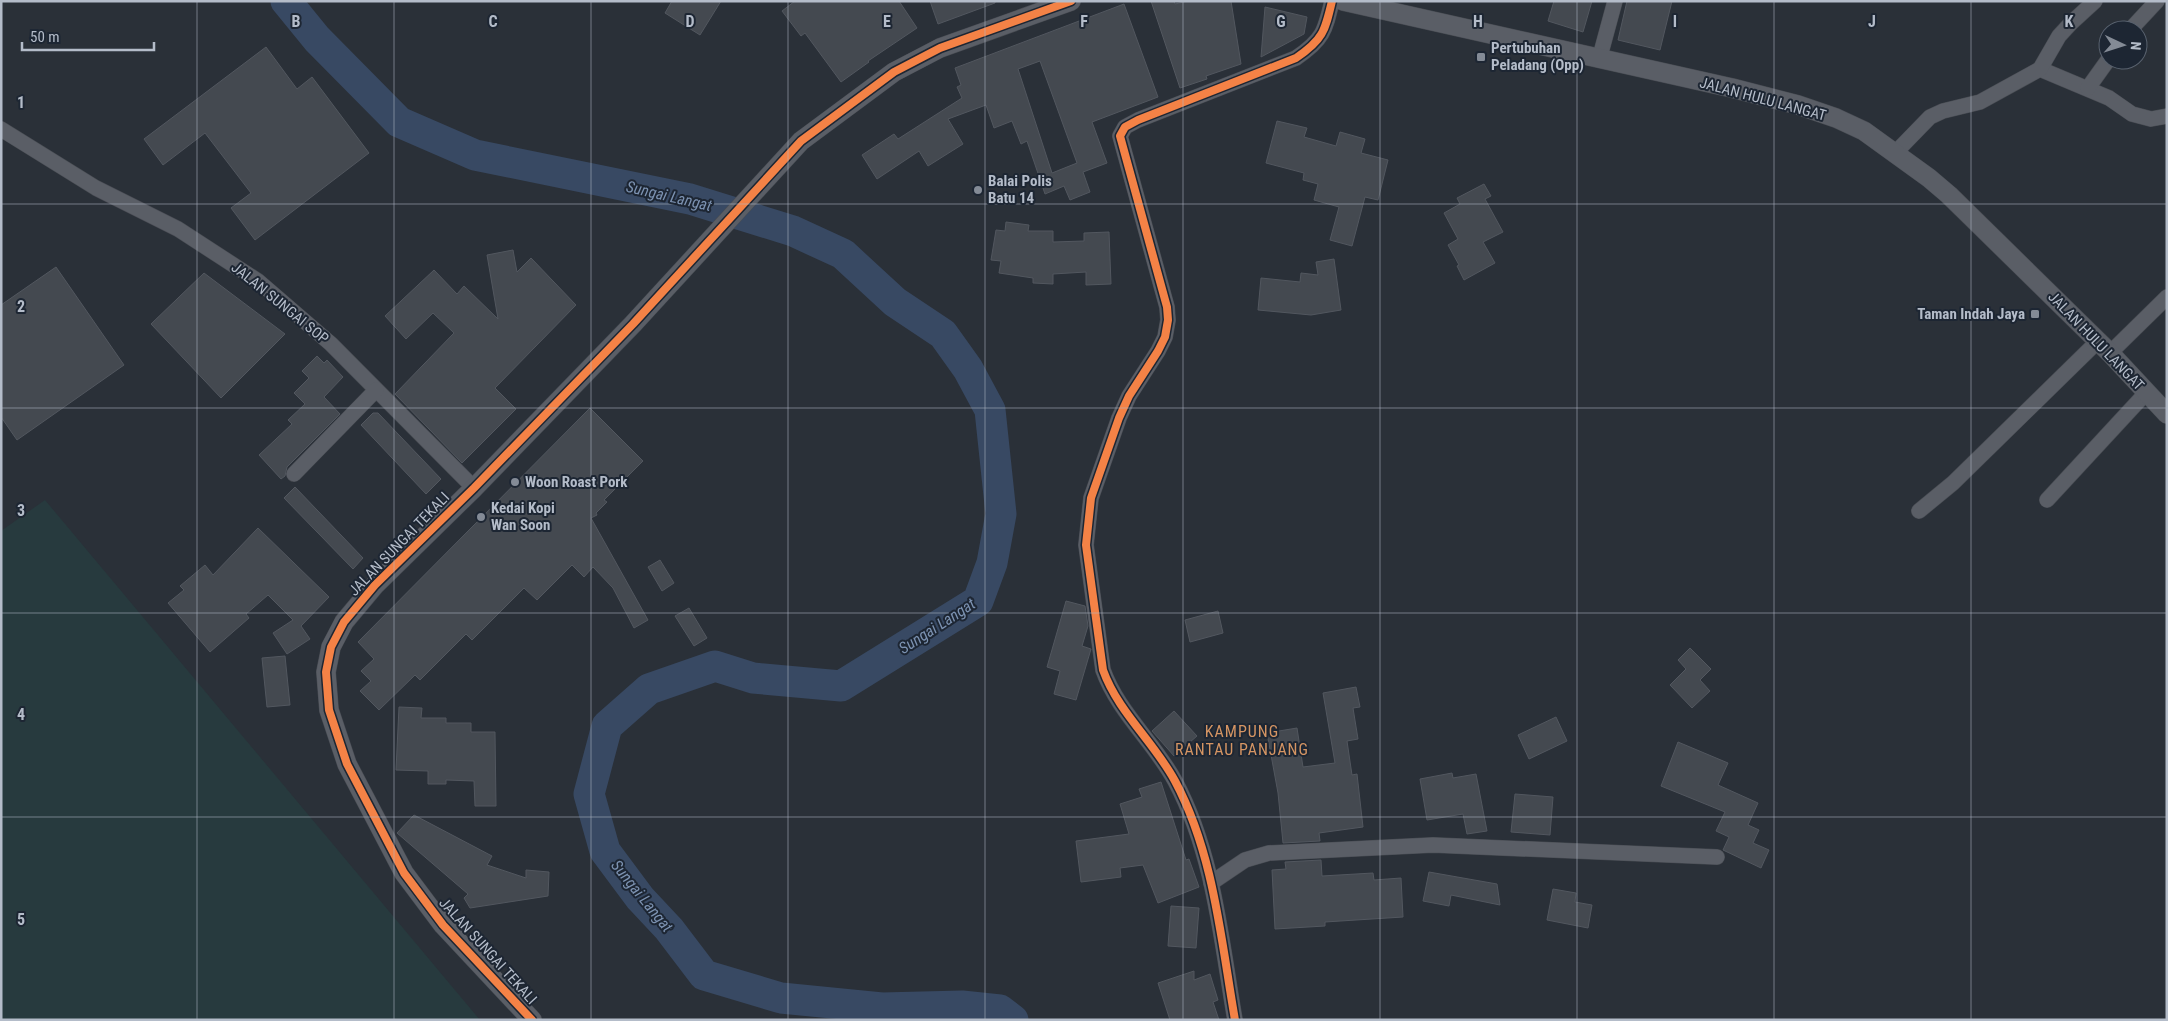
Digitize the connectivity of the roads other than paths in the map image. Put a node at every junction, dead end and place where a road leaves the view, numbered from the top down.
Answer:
1 (1071, 1) edge
2 (1332, 1) edge
3 (1343, 1) edge
4 (1400, 1) edge
5 (1615, 1) edge
6 (2095, 1) edge
7 (2157, 1) edge
8 (1417, 18) junction
9 (2139, 20) edge
10 (1600, 60) junction
11 (2040, 69) junction
12 (2101, 70) edge
13 (2088, 88) junction
14 (2167, 116) edge
15 (1, 129) edge
16 (1895, 153) junction
17 (2167, 297) edge
18 (2104, 347) junction
19 (376, 390) junction
20 (2146, 393) junction
21 (2167, 414) edge
22 (294, 474) dead end
23 (474, 488) junction
24 (2047, 500) dead end
25 (1919, 511) dead end
26 (1717, 857) dead end
27 (1211, 884) junction
28 (532, 1020) edge
29 (1235, 1020) edge

1 - 23 street, JALAN SUNGAI TEKALI
2 - 27 street
3 - 8 street, JALAN HULU LANGAT
4 - 8 street
5 - 10 street
6 - 11 street
7 - 9 street
8 - 10 street, JALAN HULU LANGAT
10 - 16 street, JALAN HULU LANGAT
11 - 13 street
11 - 16 street
12 - 13 street
13 - 14 street
15 - 19 street, JALAN SUNGAI SOP
16 - 18 street, JALAN HULU LANGAT
17 - 18 street
18 - 20 street, JALAN HULU LANGAT
18 - 25 street
19 - 22 street
19 - 23 street, JALAN SUNGAI SOP
20 - 21 street, JALAN HULU LANGAT
20 - 24 street
23 - 28 street, JALAN SUNGAI TEKALI
26 - 27 street
27 - 29 street

